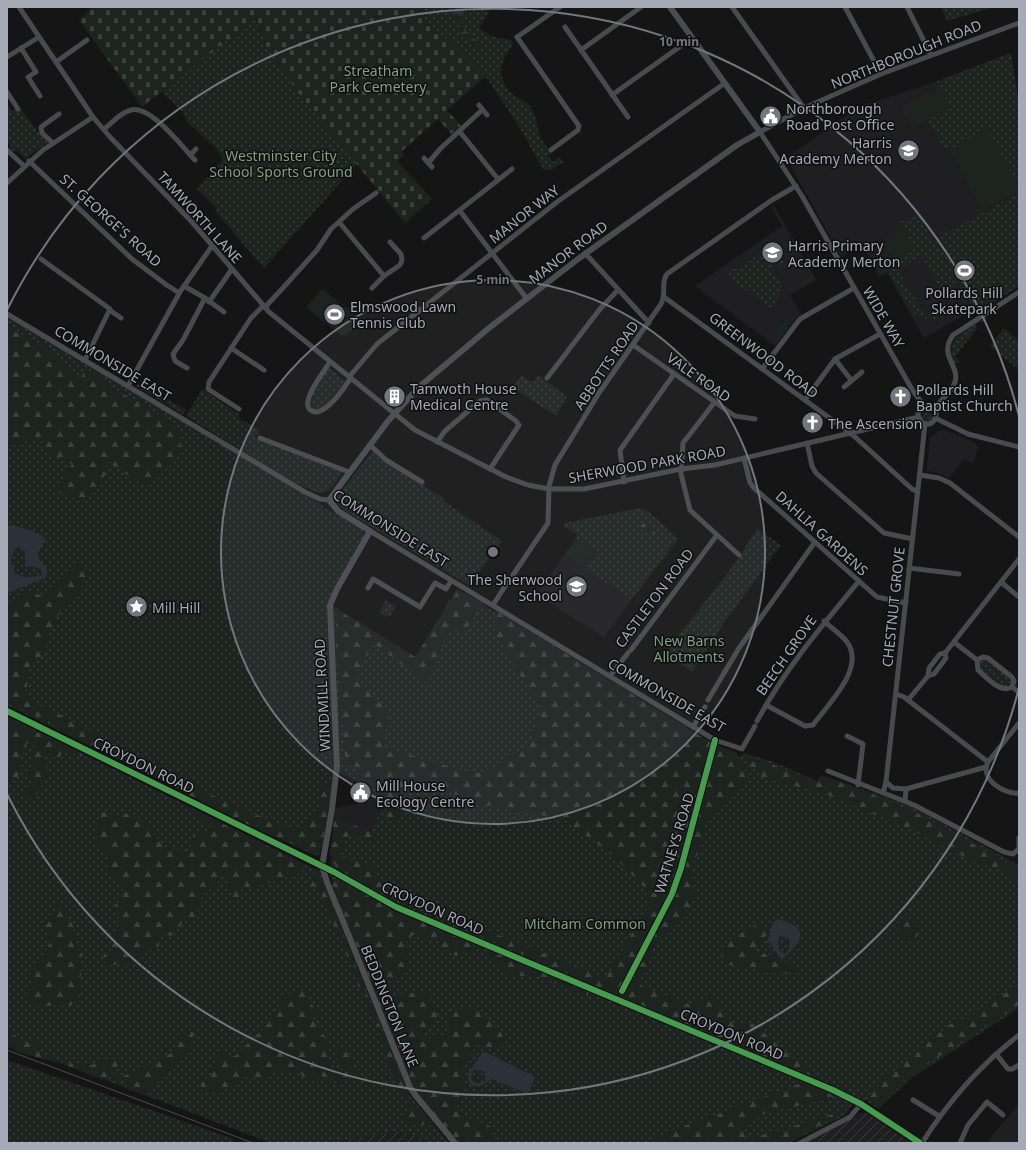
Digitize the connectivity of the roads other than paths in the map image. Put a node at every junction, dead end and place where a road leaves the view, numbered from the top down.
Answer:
1 (19, 7) edge
2 (560, 7) edge
3 (641, 7) edge
4 (670, 7) edge
5 (732, 7) edge
6 (845, 7) edge
7 (907, 7) edge
8 (553, 9) edge
9 (1019, 23) edge
10 (565, 27) dead end
11 (39, 37) junction
12 (692, 38) junction
13 (87, 40) dead end
14 (21, 48) junction
15 (581, 50) junction
16 (931, 55) junction
17 (7, 57) edge
18 (56, 62) junction
19 (881, 74) junction
20 (725, 84) junction
21 (7, 92) edge
22 (612, 95) junction
23 (40, 96) dead end
24 (804, 108) junction
25 (18, 109) dead end
26 (59, 114) dead end
27 (487, 115) dead end
28 (93, 117) junction
29 (628, 117) dead end
30 (104, 129) junction
31 (460, 132) junction
32 (760, 132) junction
33 (53, 143) junction
34 (196, 149) dead end
35 (7, 150) edge
36 (551, 150) dead end
37 (190, 155) junction
38 (424, 158) dead end
39 (195, 160) dead end
40 (29, 161) junction
41 (24, 166) junction
42 (512, 169) dead end
43 (498, 179) junction
44 (7, 183) edge
45 (796, 186) junction
46 (376, 193) dead end
47 (460, 211) junction
48 (339, 222) junction
49 (424, 238) dead end
50 (390, 242) dead end
51 (212, 246) junction
52 (585, 253) junction
53 (492, 254) junction
54 (41, 258) dead end
55 (232, 269) junction
56 (384, 276) junction
57 (372, 288) dead end
58 (854, 288) junction
59 (182, 289) junction
60 (617, 290) junction
61 (1019, 292) edge
62 (664, 297) junction
63 (527, 299) junction
64 (207, 300) junction
65 (264, 307) junction
66 (111, 311) junction
67 (224, 312) dead end
68 (7, 314) edge
69 (121, 318) dead end
70 (649, 323) junction
71 (880, 334) junction
72 (633, 346) junction
73 (231, 348) junction
74 (835, 359) junction
75 (85, 360) junction
76 (330, 362) junction
77 (187, 368) dead end
78 (762, 369) junction
79 (264, 370) dead end
80 (862, 372) dead end
81 (674, 374) junction
82 (350, 377) junction
83 (547, 378) dead end
84 (851, 380) junction
85 (128, 386) junction
86 (844, 387) dead end
87 (805, 400) junction
88 (714, 402) junction
89 (923, 408) junction
90 (239, 409) dead end
91 (933, 409) junction
92 (394, 414) junction
93 (919, 417) junction
94 (755, 418) dead end
95 (935, 418) junction
96 (926, 424) junction
97 (850, 434) junction
98 (260, 438) dead end
99 (436, 442) junction
100 (806, 444) junction
101 (370, 445) junction
102 (1019, 447) edge
103 (744, 458) junction
104 (490, 469) junction
105 (681, 469) junction
106 (349, 472) junction
107 (920, 475) junction
108 (422, 482) dead end
109 (624, 482) junction
110 (549, 489) junction
111 (918, 492) junction
112 (329, 500) junction
113 (370, 531) junction
114 (717, 535) junction
115 (1019, 537) edge
116 (913, 539) junction
117 (815, 542) junction
118 (738, 555) dead end
119 (1019, 559) edge
120 (910, 568) junction
121 (959, 574) dead end
122 (513, 575) dead end
123 (510, 580) dead end
124 (451, 581) junction
125 (859, 581) junction
126 (1001, 582) junction
127 (368, 588) dead end
128 (1019, 597) edge
129 (906, 603) junction
130 (493, 605) junction
131 (824, 622) junction
132 (954, 642) junction
133 (977, 660) junction
134 (610, 676) junction
135 (1012, 687) junction
136 (1019, 692) edge
137 (896, 694) junction
138 (708, 700) dead end
139 (908, 700) junction
140 (766, 705) junction
141 (705, 707) dead end
142 (7, 710) edge
143 (1019, 723) edge
144 (693, 727) junction
145 (847, 736) dead end
146 (742, 749) joint
147 (987, 764) junction
148 (828, 771) dead end
149 (886, 782) junction
150 (858, 785) junction
151 (906, 789) junction
152 (883, 793) junction
153 (1019, 793) edge
154 (905, 801) junction
155 (1019, 838) edge
156 (1019, 849) edge
157 (322, 866) junction
158 (1019, 1035) edge
159 (996, 1054) junction
160 (1019, 1065) edge
161 (912, 1100) dead end
162 (861, 1104) junction
163 (940, 1116) junction
164 (1003, 1116) dead end
165 (455, 1143) edge
166 (800, 1143) edge
167 (921, 1143) edge
168 (960, 1143) edge

1 - 11 street, TAMWORTH LANE
2 - 8 street
3 - 15 street
4 - 12 main road
5 - 24 street
6 - 19 street
7 - 16 street
8 - 36 street
9 - 16 street, NORTHBOROUGH ROAD
10 - 15 street
11 - 14 street
11 - 18 street, TAMWORTH LANE
12 - 20 main road
12 - 22 street
13 - 18 street
14 - 17 street
14 - 23 street
15 - 22 street
16 - 19 street, NORTHBOROUGH ROAD
18 - 28 street, TAMWORTH LANE
19 - 24 street, NORTHBOROUGH ROAD
20 - 32 main road
20 - 53 street, MANOR WAY
21 - 25 street
22 - 29 street
24 - 32 street, NORTHBOROUGH ROAD
26 - 33 street
27 - 31 street
28 - 30 street, TAMWORTH LANE
28 - 33 street
30 - 37 street
30 - 51 street, TAMWORTH LANE
31 - 38 street
31 - 43 street
32 - 45 street, WIDE WAY
32 - 52 main road, MANOR ROAD
33 - 40 street
34 - 37 street
35 - 41 street
37 - 39 street
40 - 41 street
40 - 59 street, ST. GEORGE'S ROAD
41 - 44 street
42 - 43 street
43 - 47 street
45 - 58 street, WIDE WAY
45 - 62 street, ABBOTTS ROAD
46 - 48 street
47 - 49 street
47 - 53 street
48 - 56 street
48 - 65 street
50 - 56 street
51 - 55 street, TAMWORTH LANE
51 - 59 street
52 - 60 street
52 - 63 main road, MANOR ROAD
53 - 63 street
53 - 82 street, MANOR WAY
54 - 66 street
55 - 64 street
55 - 65 street, TAMWORTH LANE
56 - 57 street
58 - 71 street, WIDE WAY
58 - 78 street
59 - 64 street, ST. GEORGE'S ROAD
59 - 85 street
60 - 70 street
60 - 83 street
61 - 91 street
62 - 70 street, ABBOTTS ROAD
62 - 78 street, GREENWOOD ROAD
63 - 92 main road, MANOR ROAD
64 - 67 street, ST. GEORGE'S ROAD
64 - 77 street
65 - 73 street
65 - 76 street, TAMWORTH LANE
66 - 69 street
66 - 75 street
68 - 75 street, COMMONSIDE EAST
70 - 72 street, ABBOTTS ROAD
71 - 74 street
71 - 89 street, WIDE WAY
72 - 81 street, VALE ROAD
72 - 110 street, ABBOTTS ROAD
73 - 79 street
73 - 90 street
74 - 84 street
74 - 87 street
75 - 85 street, COMMONSIDE EAST
76 - 82 street, TAMWORTH LANE
76 - 82 street, MANOR WAY
78 - 87 street, GREENWOOD ROAD
80 - 84 street
81 - 88 street, VALE ROAD
81 - 109 street
82 - 92 street, TAMWORTH LANE
84 - 86 street
85 - 112 street, COMMONSIDE EAST
87 - 97 street, GREENWOOD ROAD
88 - 94 street, VALE ROAD
88 - 105 street
89 - 91 street
89 - 93 street
91 - 95 street
92 - 99 street, SHERWOOD PARK ROAD
92 - 101 main road, MANOR ROAD
93 - 96 street
93 - 97 street, SHERWOOD PARK ROAD
95 - 96 street
95 - 102 street
96 - 107 street, CHESTNUT GROVE
97 - 100 street, SHERWOOD PARK ROAD
97 - 111 street, GREENWOOD ROAD
98 - 106 street, COMMONSIDE EAST
99 - 104 street, SHERWOOD PARK ROAD
99 - 104 street
100 - 103 street, SHERWOOD PARK ROAD
100 - 116 street
101 - 106 main road, MANOR ROAD
101 - 108 street
103 - 105 street, SHERWOOD PARK ROAD
103 - 117 street, DAHLIA GARDENS
104 - 110 street, SHERWOOD PARK ROAD
105 - 109 street, SHERWOOD PARK ROAD
105 - 114 street
106 - 112 main road, MANOR ROAD
107 - 111 street, CHESTNUT GROVE
107 - 115 street
109 - 110 street, SHERWOOD PARK ROAD
110 - 122 street, ABBOTTS ROAD
111 - 116 street, CHESTNUT GROVE
112 - 113 main road, COMMONSIDE EAST
113 - 124 street, COMMONSIDE EAST
113 - 157 main road, WINDMILL ROAD
114 - 118 street
114 - 134 street, CASTLETON ROAD
116 - 120 street, CHESTNUT GROVE
117 - 125 street, DAHLIA GARDENS
117 - 138 street
119 - 126 street
120 - 121 street
120 - 129 street, CHESTNUT GROVE
123 - 130 street
124 - 127 street
124 - 130 street, COMMONSIDE EAST
125 - 129 street, DAHLIA GARDENS
125 - 131 street, BEECH GROVE
126 - 128 street
126 - 132 street
129 - 137 street, CHESTNUT GROVE
130 - 134 street, COMMONSIDE EAST
131 - 140 street, BEECH GROVE
131 - 140 street
132 - 133 street
132 - 139 street
133 - 135 street
133 - 135 street
134 - 144 street, COMMONSIDE EAST
135 - 136 street
137 - 139 street
137 - 149 street, CHESTNUT GROVE
139 - 147 street
140 - 146 street, BEECH GROVE
141 - 144 street
142 - 157 main road, CROYDON ROAD
143 - 147 street
144 - 146 street, COMMONSIDE EAST
145 - 150 street
147 - 151 street
147 - 153 street
148 - 150 street
149 - 151 street
149 - 152 street, CHESTNUT GROVE
150 - 152 street
151 - 154 street
152 - 154 street
154 - 156 street
155 - 156 street
157 - 162 main road, CROYDON ROAD
157 - 165 main road, BEDDINGTON LANE
158 - 159 street
159 - 160 street
159 - 163 street
161 - 163 street
162 - 166 street
162 - 167 main road, CROYDON ROAD
163 - 167 street
164 - 168 street

